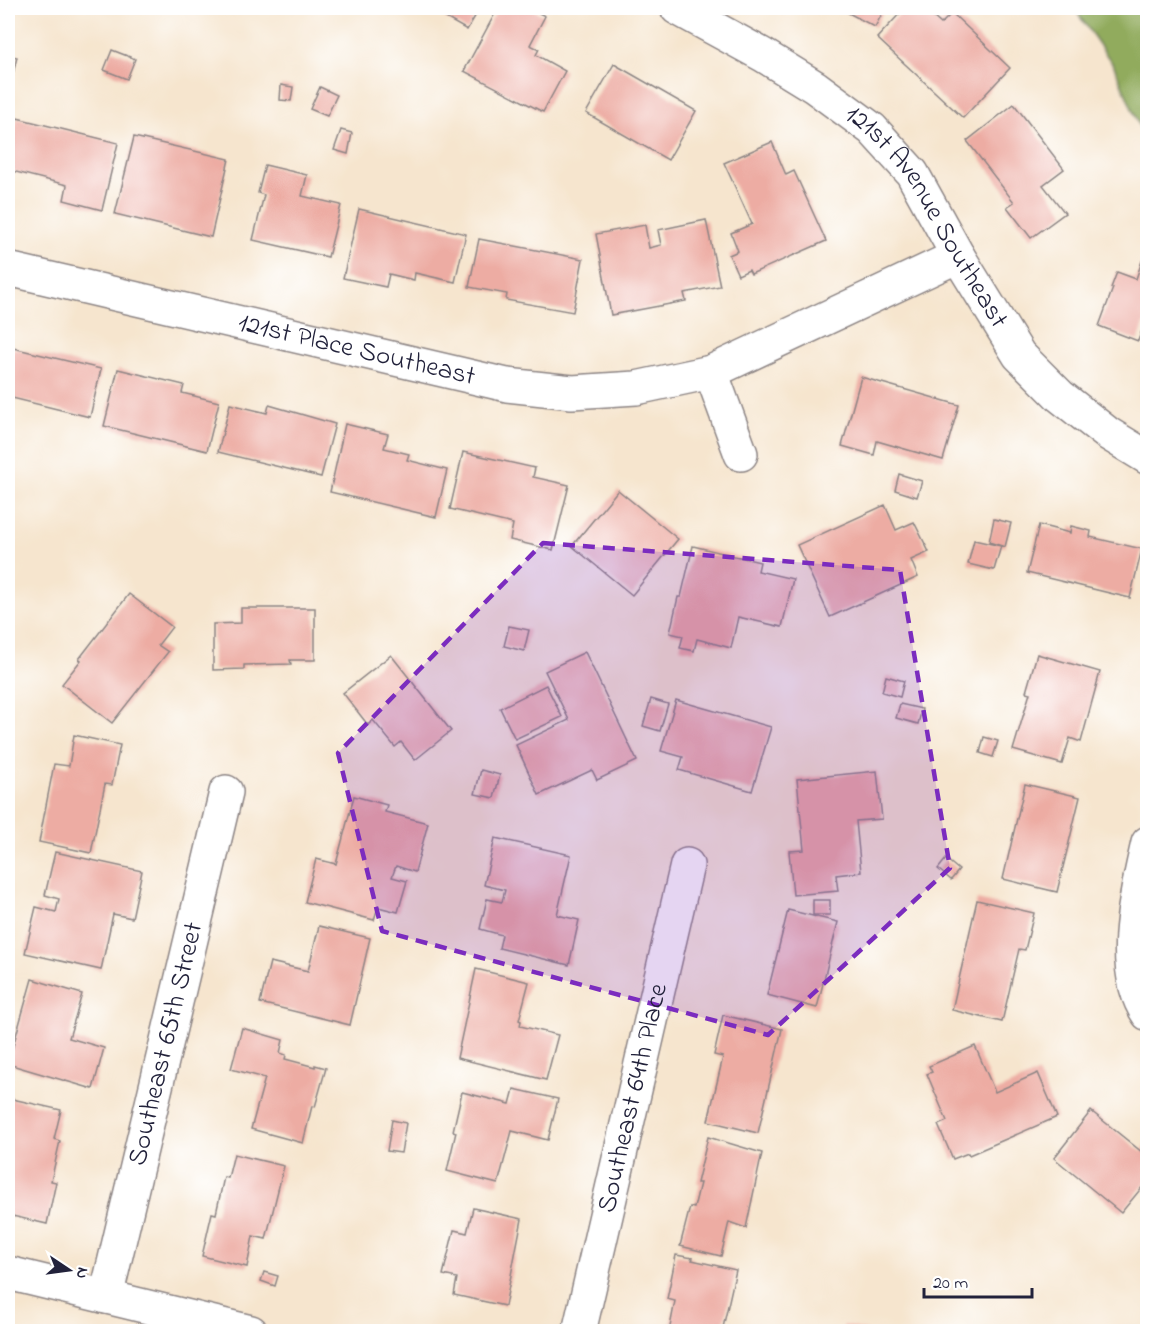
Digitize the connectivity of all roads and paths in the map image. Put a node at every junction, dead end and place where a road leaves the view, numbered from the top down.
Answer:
1 (676, 8) edge
2 (958, 256) junction
3 (8, 269) edge
4 (711, 372) junction
5 (741, 454) dead end
6 (1148, 458) edge
7 (226, 792) dead end
8 (1148, 843) edge
9 (687, 865) dead end
10 (1148, 1014) edge
11 (8, 1273) edge
12 (106, 1297) junction
13 (251, 1332) edge
14 (579, 1332) edge

1 - 2 street, 121st Avenue Southeast
2 - 4 street, 121st Place Southeast
2 - 6 street, 121st Avenue Southeast
3 - 4 street, 121st Place Southeast
4 - 5 street
7 - 12 street, Southeast 65th Street
8 - 10 street
9 - 14 street, Southeast 64th Place
11 - 12 street
12 - 13 street

